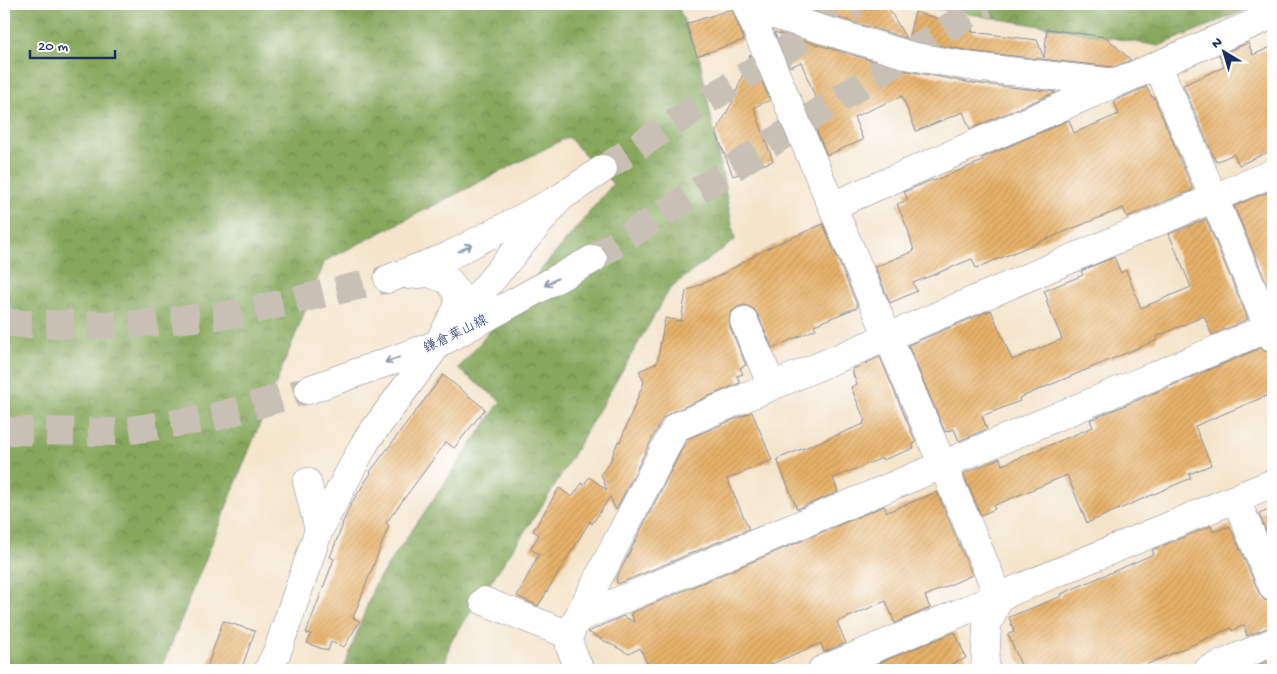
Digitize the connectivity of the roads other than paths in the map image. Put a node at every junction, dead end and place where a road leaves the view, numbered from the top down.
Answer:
1 (1273, 15) edge
2 (1158, 66) junction
3 (1119, 83) junction
4 (603, 169) tunnel mouth
5 (1273, 173) edge
6 (560, 198) junction
7 (1214, 198) junction
8 (832, 206) junction
9 (593, 259) tunnel mouth
10 (744, 321) dead end
11 (1272, 331) edge
12 (888, 337) junction
13 (438, 344) junction
14 (772, 386) junction
15 (308, 390) tunnel mouth
16 (942, 465) junction
17 (307, 482) dead end
18 (1273, 483) edge
19 (1236, 499) junction
20 (319, 530) junction
21 (1273, 587) edge
22 (998, 597) junction
23 (484, 601) dead end
24 (574, 626) junction
25 (1273, 642) edge
26 (268, 670) edge
27 (580, 670) edge
28 (822, 670) edge
29 (985, 670) edge
30 (1208, 670) edge

1 - 2 street
2 - 3 street
2 - 7 street
3 - 8 street
3 - 8 street
4 - 6 street
5 - 7 street
6 - 13 street
13 -> 6 street
7 - 11 street
7 - 12 street
8 - 12 street
9 -> 13 street, 鎌倉葉山線
10 - 14 street
11 - 16 street
12 - 14 street
12 - 16 street
13 -> 15 street, 鎌倉葉山線
13 - 20 street
14 - 24 street
16 - 22 street
16 - 24 street
17 - 20 street
18 - 19 street
19 - 21 street
19 - 22 street
20 - 26 street
22 - 28 street
22 - 29 street
23 - 24 street
24 - 27 street
25 - 30 street

